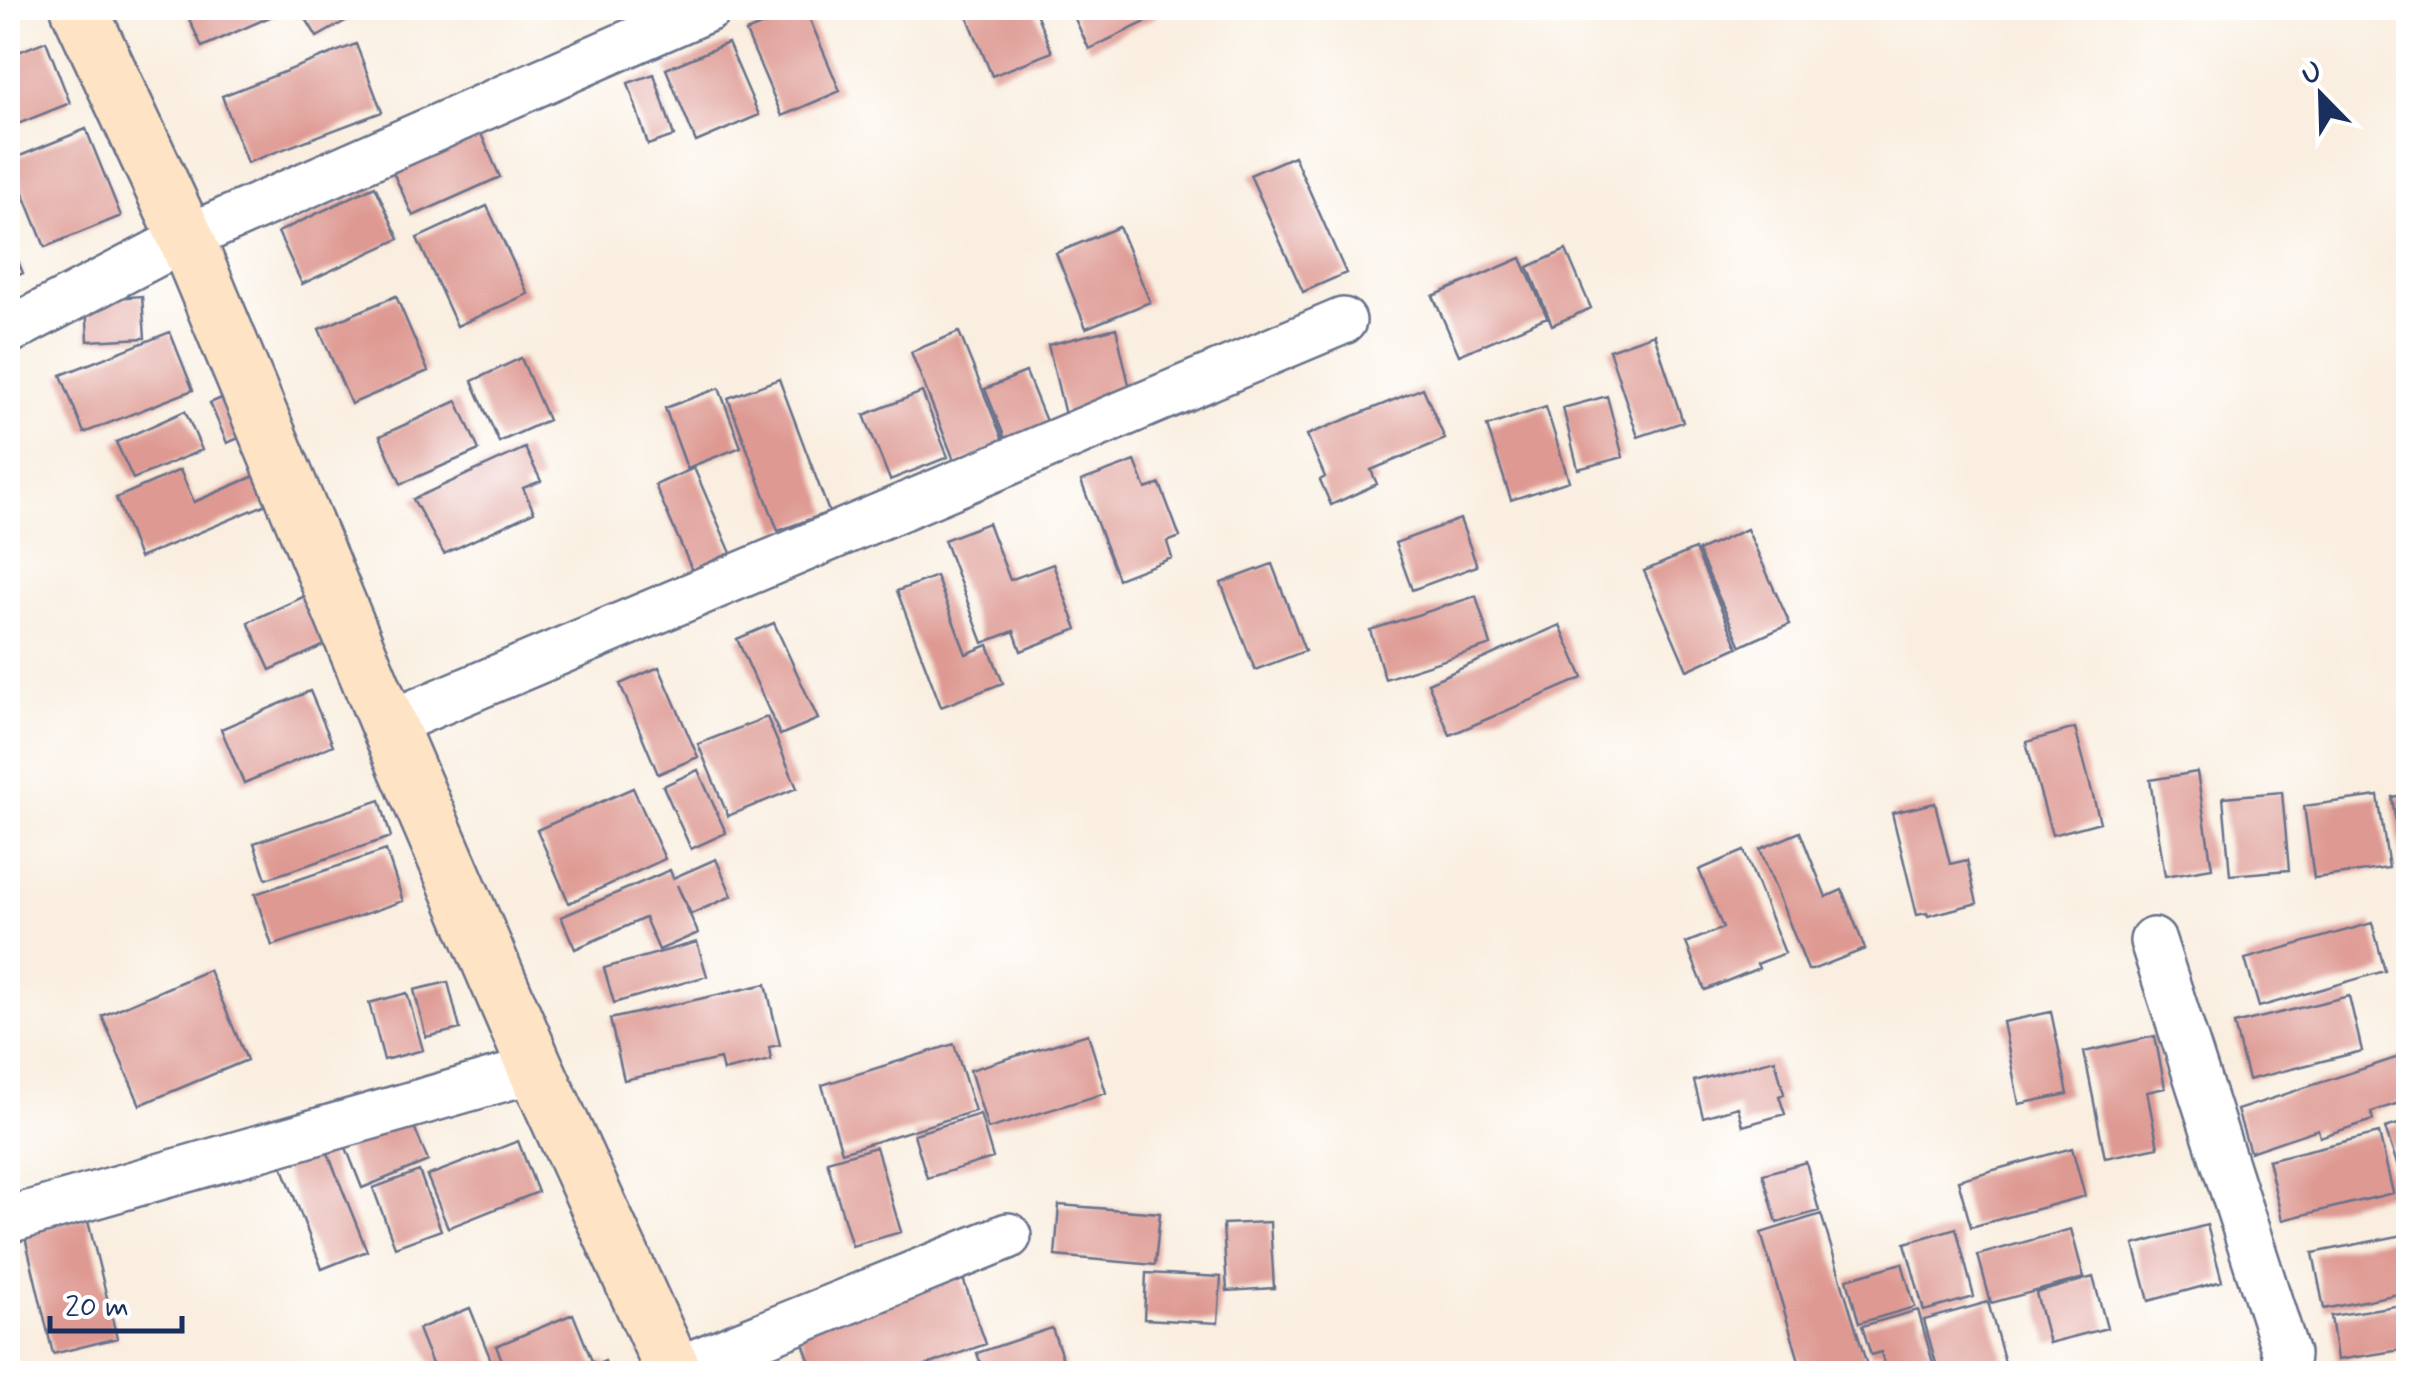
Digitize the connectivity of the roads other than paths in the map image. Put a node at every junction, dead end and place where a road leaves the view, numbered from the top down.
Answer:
1 (79, 8) edge
2 (708, 8) edge
3 (186, 238) junction
4 (1343, 321) dead end
5 (8, 330) edge
6 (388, 724) junction
7 (2153, 941) dead end
8 (536, 1069) junction
9 (8, 1220) edge
10 (1008, 1236) dead end
11 (674, 1372) edge
12 (2284, 1374) edge

1 - 3 street
2 - 3 street
3 - 5 street
3 - 6 street
4 - 6 street
6 - 8 street
7 - 12 street
8 - 9 street
8 - 11 street
10 - 11 street

